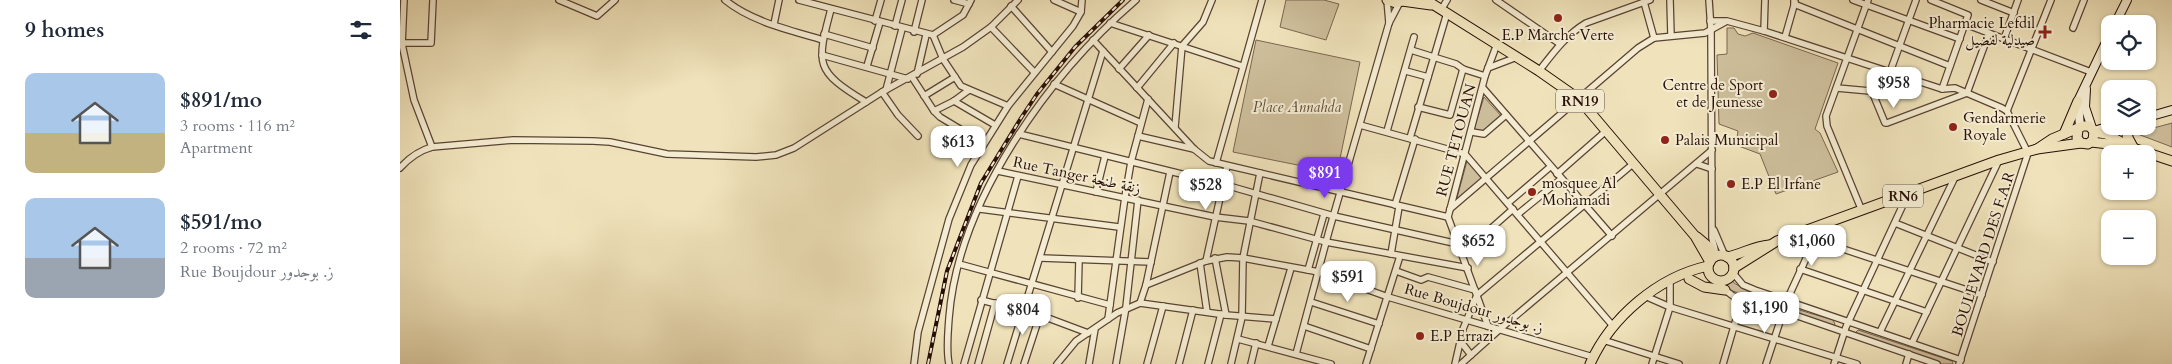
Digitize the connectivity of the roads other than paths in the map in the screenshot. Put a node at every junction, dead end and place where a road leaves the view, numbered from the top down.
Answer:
1 (404, 0) edge
2 (433, 0) edge
3 (559, 0) edge
4 (615, 0) edge
5 (779, 0) edge
6 (799, 0) edge
7 (830, 0) edge
8 (881, 0) edge
9 (902, 0) edge
10 (922, 0) edge
11 (954, 0) edge
12 (1018, 0) edge
13 (1054, 0) edge
14 (1082, 0) edge
15 (1136, 0) edge
16 (1212, 0) edge
17 (1262, 0) edge
18 (1387, 0) edge
19 (1447, 0) edge
20 (1496, 0) edge
21 (1627, 0) edge
22 (1670, 0) edge
23 (1709, 0) edge
24 (1765, 0) edge
25 (1853, 0) edge
26 (1916, 0) edge
27 (1930, 0) edge
28 (1981, 0) edge
29 (2018, 0) edge
30 (2051, 0) edge
31 (2084, 0) edge
32 (2127, 0) edge
33 (730, 1) edge
34 (1402, 1) edge
35 (1647, 1) edge
36 (1794, 1) edge
37 (970, 2) edge
38 (1428, 2) edge
39 (1867, 3) edge
40 (1945, 3) edge
41 (1011, 6) junction
42 (1630, 7) junction
43 (830, 8) junction
44 (1081, 12) junction
45 (1444, 12) junction
46 (2014, 13) junction
47 (2120, 15) edge
48 (1908, 20) junction
49 (1710, 21) junction
50 (1727, 21) junction
51 (878, 22) junction
52 (1110, 23) junction
53 (1390, 23) junction
54 (774, 24) junction
55 (1965, 24) junction
56 (895, 26) junction
57 (991, 27) junction
58 (902, 28) junction
59 (2073, 28) dead end
60 (1858, 29) junction
61 (1711, 30) junction
62 (1764, 30) junction
63 (914, 32) junction
64 (1989, 33) junction
65 (1149, 34) junction
66 (930, 35) junction
67 (1671, 36) junction
68 (824, 37) junction
69 (1414, 37) dead end
70 (1785, 37) junction
71 (1654, 38) junction
72 (1960, 39) junction
73 (2004, 39) junction
74 (1092, 40) junction
75 (1174, 43) junction
76 (401, 44) edge
77 (1497, 44) junction
78 (1560, 44) junction
79 (1182, 46) junction
80 (1899, 47) junction
81 (872, 48) junction
82 (2032, 49) junction
83 (1411, 50) junction
84 (1103, 51) junction
85 (1052, 52) junction
86 (2101, 53) edge
87 (822, 55) junction
88 (1433, 57) junction
89 (1517, 57) junction
90 (1848, 58) junction
91 (943, 59) junction
92 (867, 66) junction
93 (1242, 66) junction
94 (1950, 66) junction
95 (1119, 68) junction
96 (1488, 68) junction
97 (1463, 69) junction
98 (1406, 70) junction
99 (1539, 71) junction
100 (1034, 72) junction
101 (1890, 72) junction
102 (2092, 72) junction
103 (890, 73) junction
104 (1486, 76) junction
105 (912, 77) junction
106 (1428, 77) junction
107 (955, 78) junction
108 (1054, 84) junction
109 (2086, 87) junction
110 (1137, 88) junction
111 (1483, 88) junction
112 (1837, 88) junction
113 (1942, 89) junction
114 (969, 90) junction
115 (884, 91) junction
116 (1967, 94) junction
117 (924, 96) junction
118 (1089, 98) junction
119 (1148, 99) junction
120 (1579, 99) junction
121 (2078, 100) junction
122 (954, 101) junction
123 (866, 102) junction
124 (1008, 106) junction
125 (1418, 107) junction
126 (2172, 110) edge
127 (934, 111) junction
128 (2007, 111) junction
129 (1506, 115) junction
130 (2156, 115) edge
131 (1141, 123) junction
132 (995, 125) junction
133 (1360, 125) junction
134 (1175, 127) junction
135 (2079, 128) junction
136 (2101, 128) edge
137 (2093, 130) junction
138 (1388, 131) junction
139 (1472, 132) junction
140 (1606, 132) junction
141 (1019, 134) junction
142 (2064, 134) junction
143 (918, 136) dead end
144 (1138, 136) junction
145 (1412, 138) junction
146 (1529, 142) junction
147 (983, 143) junction
148 (2086, 143) junction
149 (2115, 145) edge
150 (2128, 145) edge
151 (1074, 146) junction
152 (432, 147) junction
153 (1194, 149) junction
154 (2037, 149) junction
155 (1712, 150) junction
156 (2027, 151) junction
157 (1465, 154) junction
158 (2156, 155) edge
159 (1105, 156) junction
160 (1999, 160) junction
161 (2172, 161) edge
162 (1131, 162) junction
163 (1216, 163) junction
164 (1634, 163) junction
165 (1698, 164) junction
166 (1227, 166) junction
167 (1550, 167) junction
168 (400, 168) edge
169 (1712, 169) junction
170 (998, 171) junction
171 (1170, 172) junction
172 (1260, 173) junction
173 (1018, 176) junction
174 (1559, 176) junction
175 (1955, 177) junction
176 (1486, 178) junction
177 (1222, 184) junction
178 (1062, 186) junction
179 (1096, 192) junction
180 (1342, 192) junction
181 (1256, 194) junction
182 (1660, 194) junction
183 (1908, 194) junction
184 (1125, 197) junction
185 (1138, 200) junction
186 (1508, 203) junction
187 (1584, 205) junction
188 (1163, 206) junction
189 (1397, 206) junction
190 (980, 209) junction
191 (1450, 209) junction
192 (1513, 209) junction
193 (1862, 211) junction
194 (1006, 212) junction
195 (1324, 214) junction
196 (1518, 214) junction
197 (1334, 216) junction
198 (1215, 217) junction
199 (1448, 217) junction
200 (1052, 218) junction
201 (1250, 221) junction
202 (1895, 223) junction
203 (1820, 226) junction
204 (1119, 227) junction
205 (1396, 230) junction
206 (1612, 236) junction
207 (1926, 236) junction
208 (1813, 239) junction
209 (1318, 240) junction
210 (1540, 241) junction
211 (1326, 242) junction
212 (1458, 244) junction
213 (1769, 245) junction
214 (1957, 248) junction
215 (1391, 254) junction
216 (1462, 254) junction
217 (1400, 256) junction
218 (1041, 258) junction
219 (1215, 258) junction
220 (1243, 258) junction
221 (1717, 259) junction
222 (1079, 260) junction
223 (1877, 260) junction
224 (1115, 262) junction
225 (1132, 262) junction
226 (1151, 262) junction
227 (1203, 262) junction
228 (1993, 262) junction
229 (959, 264) junction
230 (1290, 268) junction
231 (1468, 268) junction
232 (1800, 268) junction
233 (1308, 270) junction
234 (1910, 270) junction
235 (1396, 271) junction
236 (1734, 271) junction
237 (1319, 272) junction
238 (989, 273) junction
239 (1567, 273) junction
240 (1686, 278) junction
241 (1714, 279) junction
242 (1670, 281) junction
243 (1941, 281) junction
244 (1032, 284) junction
245 (1146, 285) junction
246 (1863, 289) junction
247 (1725, 290) junction
248 (1476, 293) junction
249 (1645, 296) junction
250 (1982, 296) junction
251 (1388, 297) junction
252 (1078, 298) junction
253 (1742, 299) junction
254 (981, 300) junction
255 (1787, 300) junction
256 (1895, 300) junction
257 (1311, 302) junction
258 (1140, 303) junction
259 (995, 304) junction
260 (1110, 305) junction
261 (1162, 306) junction
262 (1126, 307) junction
263 (1670, 307) junction
264 (1194, 310) junction
265 (1024, 311) junction
266 (1784, 311) junction
267 (1207, 312) junction
268 (1927, 312) junction
269 (1040, 315) junction
270 (1223, 315) junction
271 (1242, 317) junction
272 (1108, 319) junction
273 (1276, 319) junction
274 (1466, 320) junction
275 (1848, 322) junction
276 (1379, 324) junction
277 (1304, 326) junction
278 (1488, 326) junction
279 (1613, 326) junction
280 (1735, 326) junction
281 (1500, 328) junction
282 (1095, 329) junction
283 (1844, 332) junction
284 (1880, 332) junction
285 (1088, 333) junction
286 (1774, 337) junction
287 (1238, 339) junction
288 (1603, 340) junction
289 (1461, 342) junction
290 (1256, 343) junction
291 (1912, 343) junction
292 (1268, 346) junction
293 (1372, 348) junction
294 (1296, 354) junction
295 (1909, 354) junction
296 (1471, 355) junction
297 (1654, 356) junction
298 (1592, 360) edge
299 (1835, 361) edge
300 (1960, 362) edge
301 (914, 364) edge
302 (948, 364) edge
303 (964, 364) edge
304 (978, 364) edge
305 (1007, 364) edge
306 (1024, 364) edge
307 (1057, 364) edge
308 (1089, 364) edge
309 (1116, 364) edge
310 (1147, 364) edge
311 (1179, 364) edge
312 (1208, 364) edge
313 (1231, 364) edge
314 (1251, 364) edge
315 (1331, 364) edge
316 (1366, 364) edge
317 (1455, 364) edge
318 (1461, 364) edge
319 (1652, 364) edge
320 (1679, 364) edge
321 (1723, 364) edge
322 (1766, 364) edge
323 (1857, 364) edge
324 (1906, 364) edge
325 (1937, 364) edge

1 - 76 street
2 - 76 street
3 - 4 street
5 - 54 street
6 - 43 street
7 - 43 street
8 - 51 street
9 - 56 street
10 - 63 street
11 - 37 street
12 - 41 street
13 - 44 street
14 - 44 street
15 - 52 street
16 - 79 street
17 - 93 street
18 - 34 main road, RN19
18 - 53 street
19 - 45 street
20 - 78 street
21 - 42 street
22 - 67 street
23 - 49 street
24 - 62 street
25 - 39 street
26 - 48 street
27 - 40 street
28 - 46 street
29 - 46 street
30 - 82 street
31 - 59 street
32 - 47 street
33 - 54 street
34 - 38 main road, RN19
34 - 53 street
35 - 42 street
35 - 71 street
36 - 60 street
36 - 70 street
37 - 66 street
38 - 45 main road, RN19
39 - 48 street
39 - 60 street
40 - 55 street
41 - 57 street
41 - 85 street
42 - 78 street
43 - 51 street
43 - 68 street
44 - 85 street
45 - 77 main road, RN19
45 - 88 street
46 - 73 street
48 - 72 street
48 - 80 street
49 - 50 street
49 - 61 street
50 - 61 street
50 - 62 street
51 - 56 street
51 - 81 street
52 - 65 street
52 - 74 street
53 - 133 street
54 - 68 street
55 - 64 street
55 - 72 street
56 - 58 street
57 - 91 street
57 - 100 street
58 - 63 street
58 - 103 street
60 - 80 street
60 - 90 street
61 - 67 street
61 - 155 street
62 - 70 street
63 - 66 street
64 - 73 street
64 - 116 street
65 - 75 street
65 - 95 street
66 - 91 street
66 - 105 street
67 - 71 street
68 - 81 street
68 - 87 street
69 - 83 street
70 - 90 street
71 - 120 street
72 - 94 street
73 - 82 street
74 - 84 street
74 - 108 street
75 - 79 street
75 - 110 street
76 - 152 street
77 - 89 main road, RN19
77 - 96 street, RUE TETOUAN
78 - 99 street
79 - 93 street
79 - 134 street
80 - 94 street
80 - 101 street
81 - 92 street
82 - 102 street
82 - 128 street
83 - 88 street
83 - 98 street
84 - 95 street
84 - 118 street
85 - 100 street
86 - 102 street
87 - 92 street
87 - 123 street
88 - 97 street
88 - 106 street
89 - 96 street
89 - 99 main road, RN19
90 - 101 street
90 - 112 street
91 - 105 street
91 - 107 street
92 - 103 street
93 - 163 street
94 - 113 street
95 - 110 street
96 - 104 street, RUE TETOUAN
97 - 104 street
97 - 125 street
98 - 106 street
98 - 138 street
99 - 120 main road, RN19
100 - 124 street
101 - 113 street
102 - 109 street
103 - 105 street
103 - 115 street
104 - 111 street, RUE TETOUAN
105 - 115 street
105 - 117 street
106 - 125 street
107 - 114 street
107 - 117 street
108 - 118 street
108 - 141 street
109 - 121 street
109 - 137 street
110 - 119 street
111 - 129 street
111 - 139 street, RUE TETOUAN
112 - 116 street
112 - 193 street
113 - 116 street
114 - 122 street
114 - 124 street
115 - 123 street
115 - 143 street
116 - 128 street
117 - 127 street
118 - 131 street
118 - 151 street
119 - 131 street
119 - 134 street
120 - 140 main road, RN19
120 - 146 street
121 - 135 street
121 - 142 main road
122 - 127 street
122 - 132 street
123 - 152 street
124 - 132 street
125 - 145 street
126 - 130 street
127 - 147 street
128 - 156 street
129 - 139 street
129 - 146 street
131 - 144 street
132 - 147 street
133 - 138 street
133 - 180 street
134 - 153 street
135 - 137 main road, RN6
135 - 142 main road, RN6
135 - 148 main road
136 - 137 street
137 - 148 main road
137 - 150 main road, RN6
138 - 145 street
139 - 157 street, RUE TETOUAN
140 - 164 main road, RN19
140 - 174 street
141 - 151 street
141 - 170 street
142 - 154 main road, RN6
144 - 153 street
144 - 162 street
145 - 157 street
145 - 189 street
146 - 167 street
146 - 176 street
147 - 301 street
148 - 149 main road, RN6
148 - 154 main road, RN6
151 - 159 street
151 - 178 street
152 - 168 street
153 - 163 street
154 - 156 main road, RN6
155 - 165 street
155 - 169 street
156 - 160 main road, RN6
156 - 228 street, BOULEVARD DES F.A.R
157 - 176 street
157 - 191 street, RUE TETOUAN
158 - 161 main road, RN6
159 - 162 street
159 - 179 street
160 - 175 main road, RN6
160 - 214 street
162 - 171 street
162 - 184 street
163 - 166 street
164 - 182 main road, RN19
164 - 187 street
165 - 169 street
165 - 182 street
166 - 172 street
166 - 177 street
167 - 174 street
167 - 186 street
169 - 221 street
170 - 173 street, Rue Tanger زنقة طنجة
170 - 190 street
171 - 177 street
171 - 188 street
172 - 180 street
172 - 181 street
173 - 178 street, Rue Tanger زنقة طنجة
173 - 194 street
174 - 187 street
174 - 196 street
175 - 183 main road, RN6
175 - 207 street
176 - 186 street
176 - 191 street
177 - 181 street
177 - 198 street
178 - 179 street, Rue Tanger زنقة طنجة
178 - 200 street
179 - 184 street, Rue Tanger زنقة طنجة
180 - 189 street
180 - 197 street
181 - 195 street
181 - 201 street
182 - 206 street
182 - 221 main road, RN19
183 - 193 main road, RN6
183 - 202 street
184 - 185 street, Rue Tanger زنقة طنجة
184 - 204 street
185 - 188 street, Rue Tanger زنقة طنجة
185 - 225 street
186 - 192 street
187 - 206 street
187 - 210 street
188 - 198 street, Rue Tanger زنقة طنجة
188 - 226 street
189 - 199 street
189 - 205 street
190 - 194 street
190 - 229 street
191 - 199 street, RUE TETOUAN
192 - 196 street
192 - 216 street
193 - 203 main road, RN6
194 - 200 street
194 - 238 street
195 - 197 street
195 - 209 street
196 - 210 street
197 - 205 street
197 - 211 street
198 - 201 street, Rue Tanger زنقة طنجة
198 - 227 street
199 - 212 street, RUE TETOUAN
200 - 204 street
200 - 218 street
201 - 209 street, Rue Tanger زنقة طنجة
201 - 220 street
202 - 207 street
202 - 223 street
203 - 208 street
203 - 213 main road, RN6
204 - 224 street
205 - 212 street
205 - 215 street
206 - 239 street
207 - 214 street
207 - 234 street
208 - 223 street
208 - 232 street
209 - 211 street, Rue Tanger زنقة طنجة
209 - 233 street
210 - 239 street
210 - 248 street
211 - 215 street, Rue Tanger زنقة طنجة
211 - 237 street
212 - 216 street, RUE TETOUAN
213 - 221 main road, RN6
213 - 236 main road, RN6
214 - 228 street
214 - 243 street
215 - 217 street, Rue Tanger زنقة طنجة
216 - 231 street, RUE TETOUAN
217 - 231 street, Rue Tanger زنقة طنجة
217 - 235 street
218 - 222 street
218 - 244 street
219 - 220 street, Rue Boujdour ز. بوجدور
219 - 227 street, Rue Boujdour ز. بوجدور
219 - 270 street
220 - 230 street, Rue Boujdour ز. بوجدور
220 - 271 street
221 - 236 main road
221 - 240 main road, RN6
221 - 241 main road
222 - 224 street
222 - 252 street
223 - 234 street
223 - 246 street
224 - 225 street
224 - 260 street
225 - 226 street
225 - 262 street
226 - 245 street
227 - 245 street, Rue Boujdour ز. بوجدور
227 - 267 street
228 - 250 street, BOULEVARD DES F.A.R
229 - 238 street
229 - 302 street
230 - 233 street, Rue Boujdour ز. بوجدور
230 - 273 street
231 - 248 street, RUE TETOUAN
232 - 246 street
232 - 255 street
233 - 237 street, Rue Boujdour ز. بوجدور
234 - 243 street
234 - 256 street
235 - 248 street
235 - 251 street
236 - 241 main road, RN6
236 - 255 street
237 - 251 street, Rue Boujdour ز. بوجدور
237 - 257 street
238 - 244 street
238 - 254 street
239 - 279 street
239 - 281 street
240 - 241 main road, RN6
240 - 242 main road, RN6
240 - 247 main road
241 - 247 street
242 - 249 main road, RN6
242 - 263 street
243 - 250 street
243 - 268 street
244 - 252 street
244 - 265 street
245 - 258 street
246 - 256 street
246 - 275 street
247 - 253 street
248 - 274 street
248 - 278 street, RUE TETOUAN
249 - 263 street
249 - 279 main road, RN6
250 - 300 street, BOULEVARD DES F.A.R
251 - 274 street, Rue Boujdour ز. بوجدور
251 - 276 street
252 - 260 street
253 - 266 street
253 - 280 street
254 - 259 street
254 - 303 street
255 - 266 street
255 - 275 street
256 - 268 street
256 - 284 street
257 - 276 street
257 - 277 street
258 - 261 street
258 - 262 street
259 - 265 street
259 - 304 street
260 - 272 street
261 - 264 street
261 - 310 street
262 - 272 street
262 - 309 street
263 - 280 street
263 - 297 street
264 - 267 street
264 - 311 street
265 - 269 street
265 - 305 street
266 - 283 street
266 - 286 street
267 - 270 street
268 - 291 street
269 - 285 street
269 - 306 street
270 - 271 street
270 - 312 street
271 - 273 street
271 - 287 street
272 - 282 street
273 - 292 street
274 - 278 street, Rue Boujdour ز. بوجدور
274 - 289 street
275 - 283 street
275 - 284 street
276 - 293 street
277 - 293 street
277 - 294 street
278 - 281 street, Rue Boujdour ز. بوجدور
279 - 288 main road, RN6
280 - 286 street
280 - 321 street
281 - 296 street
281 - 298 street, Rue Boujdour ز. بوجدور
282 - 285 street
282 - 308 street
283 - 295 street
283 - 299 street
284 - 291 street
285 - 307 street
286 - 299 street
286 - 322 street
287 - 290 street
287 - 313 street
288 - 297 street
288 - 298 main road, RN6
289 - 296 street
289 - 317 street
290 - 292 street
290 - 314 street
291 - 300 street
292 - 294 street
293 - 316 street
294 - 315 street
295 - 324 street
295 - 325 street
296 - 318 street
297 - 319 street
297 - 320 street
299 - 323 street

